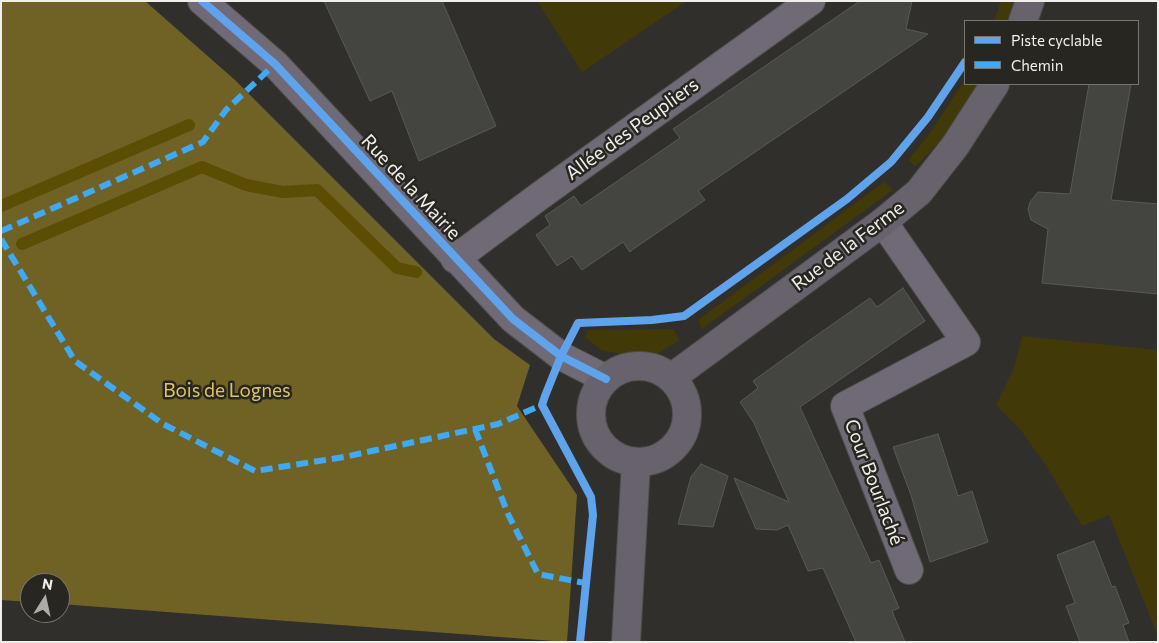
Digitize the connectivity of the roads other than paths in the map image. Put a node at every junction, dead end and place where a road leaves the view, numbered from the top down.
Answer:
1 (202, 1) edge
2 (811, 1) edge
3 (1030, 1) edge
4 (1023, 20) edge
5 (993, 85) edge
6 (883, 222) junction
7 (455, 259) junction
8 (671, 378) junction
9 (606, 379) junction
10 (636, 463) junction
11 (908, 570) dead end
12 (626, 642) edge

1 - 7 street, Rue de la Mairie
2 - 7 street, Allée des Peupliers
3 - 4 street
5 - 6 street, Rue de la Ferme
6 - 8 street, Rue de la Ferme
6 - 11 street, Cour Bourlaché
7 - 9 street, Rue de la Mairie
8 - 9 street
8 - 10 street
9 - 10 street
10 - 12 street

